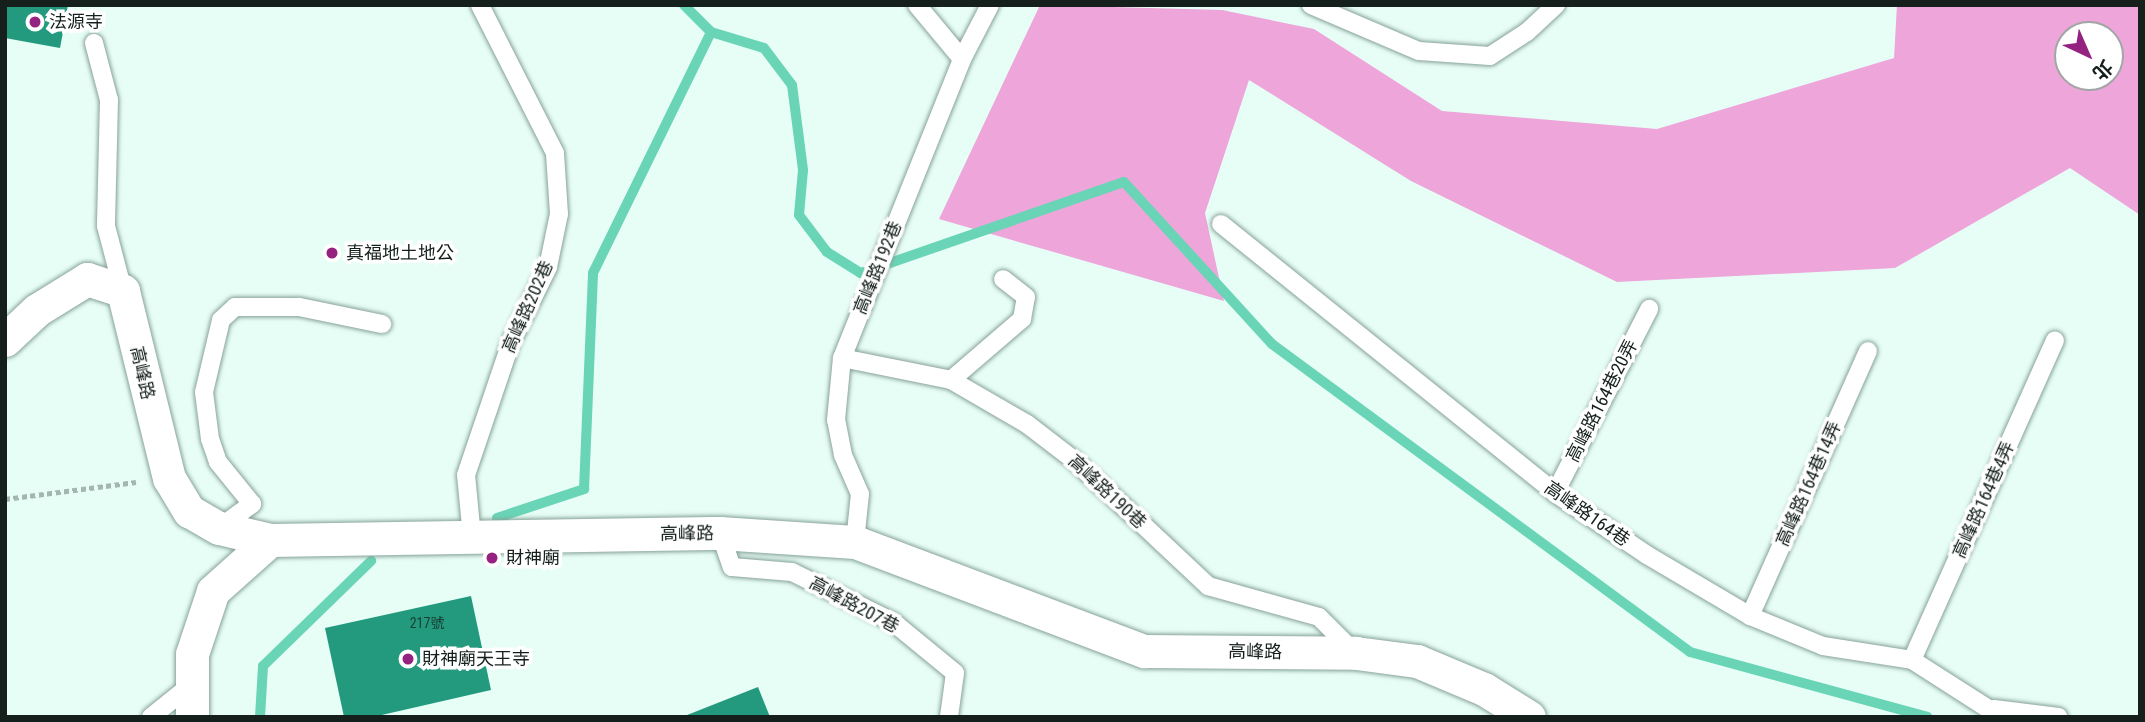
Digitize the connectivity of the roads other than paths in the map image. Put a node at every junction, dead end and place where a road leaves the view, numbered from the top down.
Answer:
1 (480, 5) edge
2 (917, 5) edge
3 (990, 5) edge
4 (1311, 5) edge
5 (1556, 5) edge
6 (94, 43) dead end
7 (962, 59) junction
8 (1221, 224) dead end
9 (1003, 279) dead end
10 (123, 292) junction
11 (1649, 309) dead end
12 (382, 324) dead end
13 (5, 340) edge
14 (2055, 340) dead end
15 (1868, 351) dead end
16 (842, 358) junction
17 (951, 380) junction
18 (1555, 493) junction
19 (219, 528) junction
20 (720, 533) junction
21 (472, 537) junction
22 (270, 540) junction
23 (855, 542) junction
24 (1751, 616) junction
25 (1356, 653) junction
26 (1913, 660) junction
27 (192, 684) junction
28 (1998, 713) edge
29 (151, 717) edge
30 (191, 717) edge
31 (949, 717) edge
32 (1529, 717) edge
33 (2059, 717) edge

1 - 21 lane, 高峰路202巷
2 - 7 lane
3 - 7 lane, 高峰路192巷
4 - 5 lane
6 - 10 lane
7 - 16 lane, 高峰路192巷
8 - 18 lane, 高峰路164巷
9 - 17 lane
10 - 13 street
10 - 19 street, 高峰路
11 - 18 lane, 高峰路164巷20弄
12 - 19 lane
14 - 26 lane, 高峰路164巷4弄
15 - 24 lane, 高峰路164巷14弄
16 - 17 lane, 高峰路190巷
16 - 23 lane, 高峰路192巷
17 - 25 lane, 高峰路190巷
18 - 24 lane, 高峰路164巷
19 - 22 street, 高峰路
20 - 21 street, 高峰路
20 - 23 street, 高峰路
20 - 31 lane, 高峰路207巷
21 - 22 street, 高峰路
22 - 27 street
23 - 25 street, 高峰路
24 - 26 lane, 高峰路164巷
25 - 32 street, 高峰路
26 - 28 lane, 高峰路164巷
27 - 29 lane
27 - 30 street
28 - 33 lane

